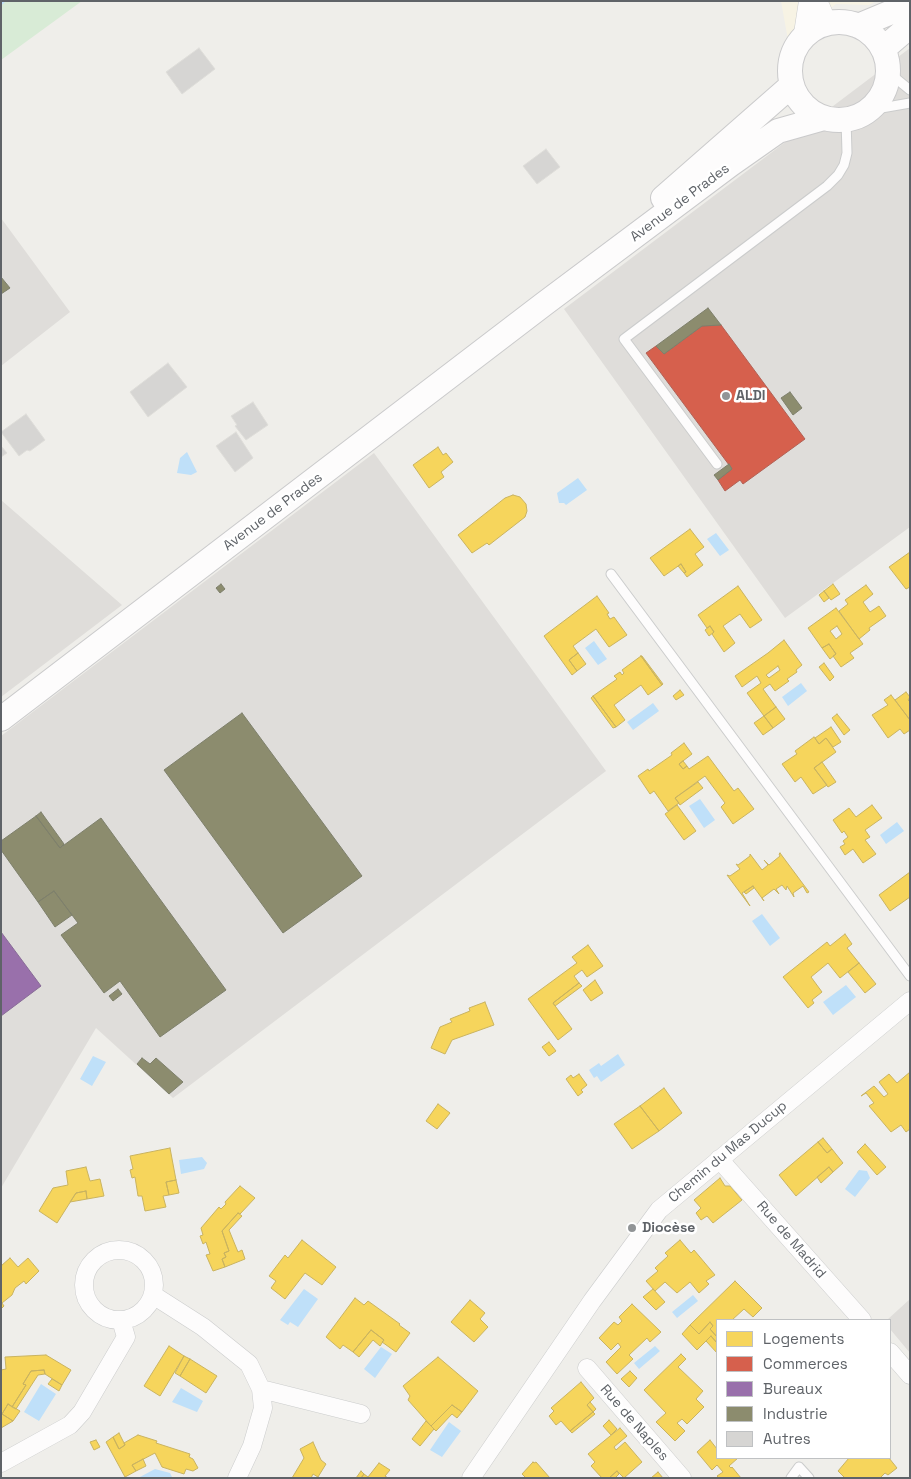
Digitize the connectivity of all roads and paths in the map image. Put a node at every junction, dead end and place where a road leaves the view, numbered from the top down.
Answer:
1 (808, 1) edge
2 (814, 1) edge
3 (908, 1) edge
4 (828, 24) junction
5 (858, 26) junction
6 (910, 26) edge
7 (802, 40) junction
8 (883, 49) junction
9 (888, 72) junction
10 (792, 85) junction
11 (910, 90) edge
12 (910, 103) edge
13 (870, 110) junction
14 (835, 119) junction
15 (544, 304) junction
16 (717, 464) dead end
17 (611, 574) dead end
18 (1, 719) edge
19 (910, 976) edge
20 (910, 1001) edge
21 (720, 1159) junction
22 (152, 1295) junction
23 (861, 1319) edge
24 (121, 1320) junction
25 (891, 1353) edge
26 (587, 1368) dead end
27 (910, 1375) edge
28 (261, 1389) junction
29 (361, 1414) dead end
30 (1, 1462) edge
31 (237, 1478) edge
32 (471, 1478) edge
33 (682, 1478) edge
34 (791, 1478) edge
35 (809, 1478) edge

1 - 7 street
2 - 4 street
3 - 5 main road
4 - 5 main road
4 - 7 main road
5 - 8 main road
6 - 8 main road
7 - 10 main road
8 - 9 main road
9 - 11 lane
9 - 13 main road
10 - 14 main road
10 - 15 main road, Avenue de Prades
12 - 13 lane
13 - 14 main road
14 - 15 main road, Avenue de Prades
14 - 16 lane
15 - 18 main road, Avenue de Prades
17 - 19 lane
20 - 21 street, Chemin du Mas Ducup
21 - 23 street, Rue de Madrid
21 - 32 street, Chemin du Mas Ducup
22 - 24 street
22 - 24 street
22 - 28 street
24 - 30 street
25 - 27 street
26 - 33 street, Rue de Naples
28 - 29 street
28 - 31 street
34 - 35 lane

